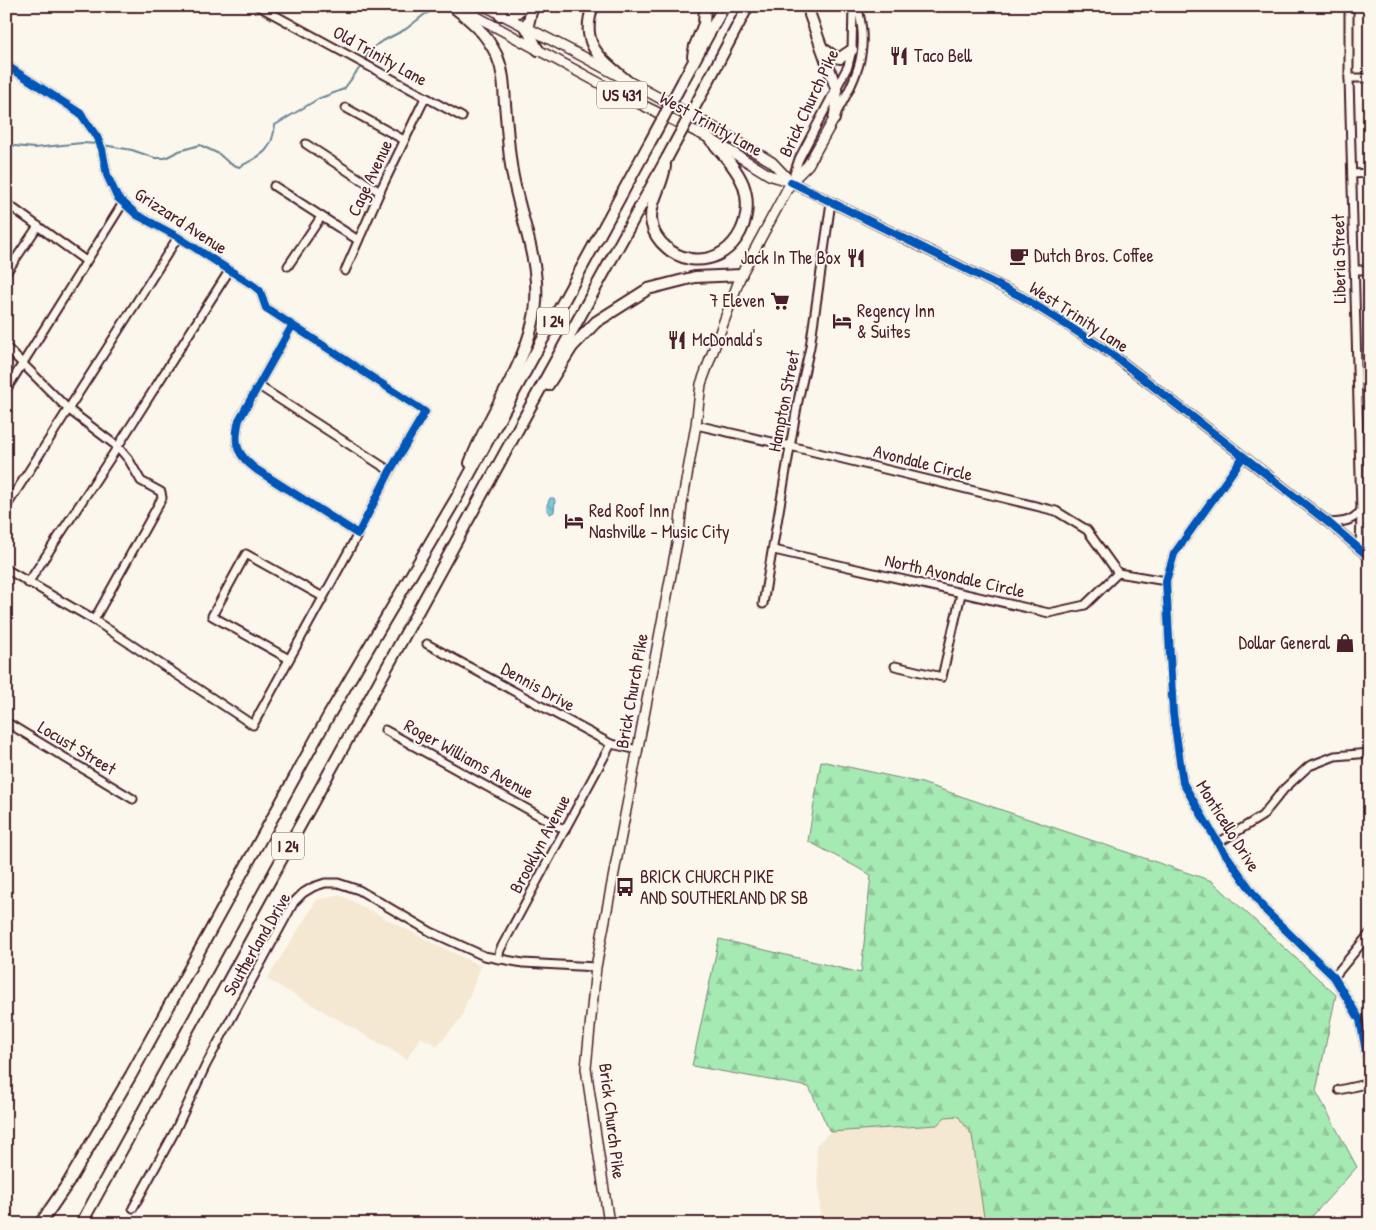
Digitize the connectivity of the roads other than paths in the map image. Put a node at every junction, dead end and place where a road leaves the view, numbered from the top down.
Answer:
1 (258, 6) edge
2 (452, 6) edge
3 (458, 6) edge
4 (485, 6) edge
5 (525, 6) edge
6 (534, 6) edge
7 (593, 6) edge
8 (705, 6) edge
9 (724, 6) edge
10 (748, 6) edge
11 (809, 6) edge
12 (855, 6) edge
13 (1349, 6) edge
14 (500, 15) junction
15 (527, 29) junction
16 (822, 48) junction
17 (538, 50) junction
18 (852, 50) junction
19 (6, 65) edge
20 (690, 68) junction
21 (1349, 78) junction
22 (1370, 78) edge
23 (627, 81) junction
24 (836, 88) junction
25 (425, 98) junction
26 (346, 108) dead end
27 (462, 117) dead end
28 (834, 118) junction
29 (709, 138) junction
30 (404, 140) junction
31 (306, 144) dead end
32 (667, 158) junction
33 (1370, 173) edge
34 (1352, 174) junction
35 (791, 182) junction
36 (274, 186) dead end
37 (380, 192) junction
38 (123, 202) junction
39 (830, 202) junction
40 (6, 203) edge
41 (321, 216) junction
42 (38, 226) junction
43 (178, 237) junction
44 (358, 240) junction
45 (86, 261) junction
46 (288, 266) dead end
47 (1354, 270) junction
48 (1370, 270) edge
49 (229, 271) junction
50 (345, 271) dead end
51 (6, 273) edge
52 (740, 275) junction
53 (292, 326) junction
54 (6, 347) edge
55 (23, 364) junction
56 (259, 386) junction
57 (6, 390) edge
58 (68, 409) junction
59 (696, 426) junction
60 (790, 446) junction
61 (118, 447) junction
62 (1243, 457) junction
63 (495, 468) junction
64 (390, 471) junction
65 (457, 497) junction
66 (6, 507) edge
67 (1361, 511) junction
68 (1329, 523) junction
69 (358, 534) junction
70 (774, 550) junction
71 (1360, 550) junction
72 (1370, 558) edge
73 (6, 569) edge
74 (1118, 573) junction
75 (1166, 581) junction
76 (28, 583) junction
77 (960, 594) junction
78 (323, 597) junction
79 (764, 604) dead end
80 (94, 620) junction
81 (426, 644) dead end
82 (289, 659) junction
83 (895, 666) dead end
84 (6, 722) edge
85 (384, 730) dead end
86 (611, 744) junction
87 (638, 750) junction
88 (1370, 753) edge
89 (133, 799) dead end
90 (565, 830) junction
91 (1218, 843) junction
92 (1370, 933) edge
93 (498, 959) junction
94 (596, 967) junction
95 (1334, 977) junction
96 (1370, 1072) edge
97 (1370, 1083) edge
98 (1339, 1090) dead end
99 (133, 1208) dead end
100 (40, 1224) edge
101 (81, 1224) edge
102 (609, 1224) edge

1 - 25 street, Old Trinity Lane
2 - 65 highway
3 - 17 main road, West Trinity Lane / US 431
4 - 14 main road, West Trinity Lane / US 431
5 - 14 highway
6 - 15 highway
7 - 23 highway
8 - 20 highway
9 - 20 highway, I 24
10 - 32 highway, I 24, bridge
11 - 16 highway
12 - 18 street, Brick Church Pike
12 - 28 street, Brick Church Pike
13 - 21 street, Liberia Street
14 - 15 main road, West Trinity Lane / US 431
15 - 17 highway
15 - 23 main road, West Trinity Lane / US 431
16 - 18 highway
16 - 24 highway
17 - 29 main road, West Trinity Lane / US 431
18 - 24 street, Brick Church Pike
19 - 38 street, Grizzard Avenue
20 - 65 highway, I 24, bridge
21 - 22 street
21 - 34 street, Liberia Street
23 - 35 main road, West Trinity Lane / US 431
24 - 28 highway
24 - 35 street, Brick Church Pike
25 - 27 street, Old Trinity Lane
25 - 30 street, Cage Avenue
26 - 30 street
28 - 35 main road, Brick Church Pike
29 - 32 highway
29 - 35 main road, West Trinity Lane / US 431
30 - 37 street, Cage Avenue
31 - 37 street
32 - 63 highway, I 24
33 - 34 street
34 - 47 street, Liberia Street
35 - 39 main road, West Trinity Lane / US 431
35 - 52 main road, Brick Church Pike
36 - 41 street
37 - 44 street, Cage Avenue
38 - 43 street, Grizzard Avenue
38 - 45 street, Grizzard Avenue
39 - 60 street, Hampton Street
39 - 62 main road, West Trinity Lane / US 431
40 - 42 street
41 - 44 street
41 - 46 street
42 - 45 street
42 - 51 street
43 - 49 street, Grizzard Avenue
43 - 58 street, Grizzard Avenue
44 - 50 street, Cage Avenue
45 - 55 street, Grizzard Avenue
47 - 48 street
47 - 67 street, Liberia Street
49 - 53 street
49 - 61 street, Grizzard Avenue
52 - 59 main road, Brick Church Pike
52 - 63 highway
53 - 56 street
53 - 64 street
54 - 55 street
55 - 57 street, Grizzard Avenue
55 - 58 street
56 - 64 street
56 - 69 street
58 - 61 street
58 - 66 street, Grizzard Avenue
59 - 60 street, Avondale Circle
59 - 87 main road, Brick Church Pike
60 - 70 street, Hampton Street
60 - 74 street, Avondale Circle
61 - 76 street, Grizzard Avenue
61 - 80 street
62 - 68 main road, West Trinity Lane / US 431
62 - 75 street, Monticello Drive
63 - 101 highway, I 24
64 - 69 street
65 - 100 highway, I 24
67 - 68 street
67 - 71 street, Liberia Street
68 - 71 main road, West Trinity Lane / US 431
69 - 78 street
70 - 77 street, North Avondale Circle
70 - 79 street, Hampton Street
71 - 72 main road, West Trinity Lane / US 431
73 - 76 street
74 - 75 street
74 - 77 street, North Avondale Circle
75 - 91 street, Monticello Drive
76 - 80 street
77 - 83 street
78 - 82 street
78 - 82 street
80 - 82 street
81 - 86 street, Dennis Drive
84 - 89 street, Locust Street
85 - 90 street, Roger Williams Avenue
86 - 87 street, Dennis Drive
86 - 90 street, Brooklyn Avenue
87 - 94 main road, Brick Church Pike
88 - 91 street
90 - 93 street, Brooklyn Avenue
91 - 95 street, Monticello Drive
92 - 95 street
93 - 94 street, Southerland Drive
93 - 99 street, Southerland Drive
94 - 102 main road, Brick Church Pike
95 - 96 street, Monticello Drive
97 - 98 street

